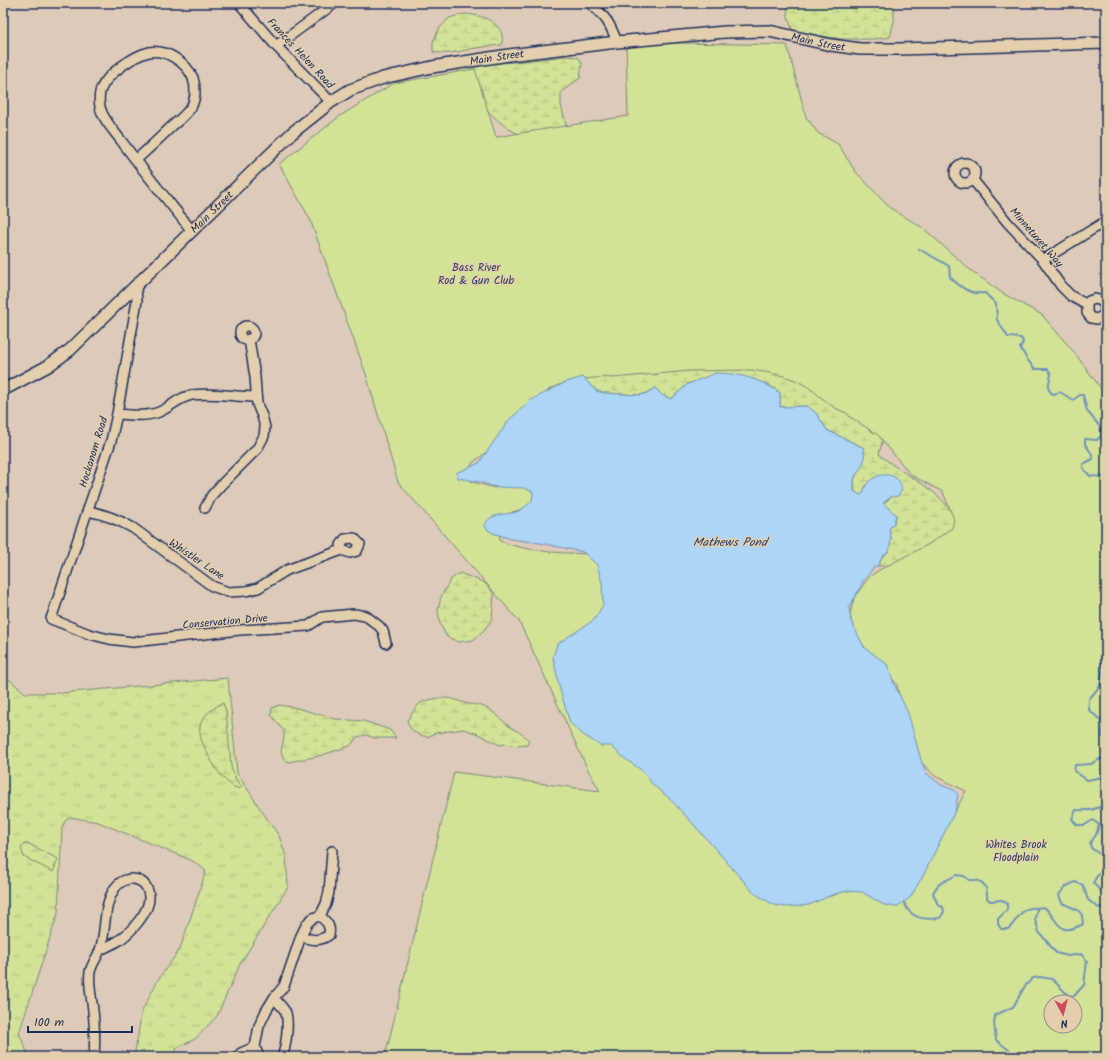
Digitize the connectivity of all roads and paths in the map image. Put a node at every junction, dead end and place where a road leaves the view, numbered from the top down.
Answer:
1 (239, 3) edge
2 (335, 3) edge
3 (590, 3) edge
4 (617, 42) junction
5 (1106, 43) edge
6 (276, 46) junction
7 (331, 102) junction
8 (136, 160) junction
9 (973, 180) dead end
10 (1106, 221) edge
11 (192, 231) junction
12 (1043, 260) junction
13 (136, 287) junction
14 (1087, 305) dead end
15 (249, 339) dead end
16 (3, 390) edge
17 (256, 397) junction
18 (117, 414) junction
19 (205, 508) dead end
20 (88, 511) junction
21 (342, 550) dead end
22 (51, 619) joint
23 (386, 643) dead end
24 (332, 851) dead end
25 (320, 916) junction
26 (301, 936) junction
27 (100, 950) junction
28 (274, 998) junction
29 (255, 1047) junction
30 (94, 1057) edge
31 (237, 1057) edge
32 (259, 1057) edge
33 (282, 1057) edge

1 - 6 street, Frances Helen Road
2 - 6 street
3 - 4 street
4 - 5 main road, Main Street
4 - 7 main road, Main Street
6 - 7 street, Frances Helen Road
7 - 11 main road, Main Street
8 - 8 street
8 - 11 street
9 - 12 street, Minnetuxet Way
10 - 12 street
11 - 13 main road, Main Street
12 - 14 street, Minnetuxet Way
13 - 16 main road, Main Street
13 - 18 street, Hockanom Road
15 - 17 street
17 - 18 street
17 - 19 street
18 - 20 street, Hockanom Road
20 - 21 street, Whistler Lane
20 - 22 street, Hockanom Road
22 - 23 street, Conservation Drive
24 - 25 street
25 - 26 street
25 - 26 street
26 - 28 street
27 - 27 street
27 - 30 street
28 - 29 street
28 - 33 street
29 - 31 street
29 - 32 street

